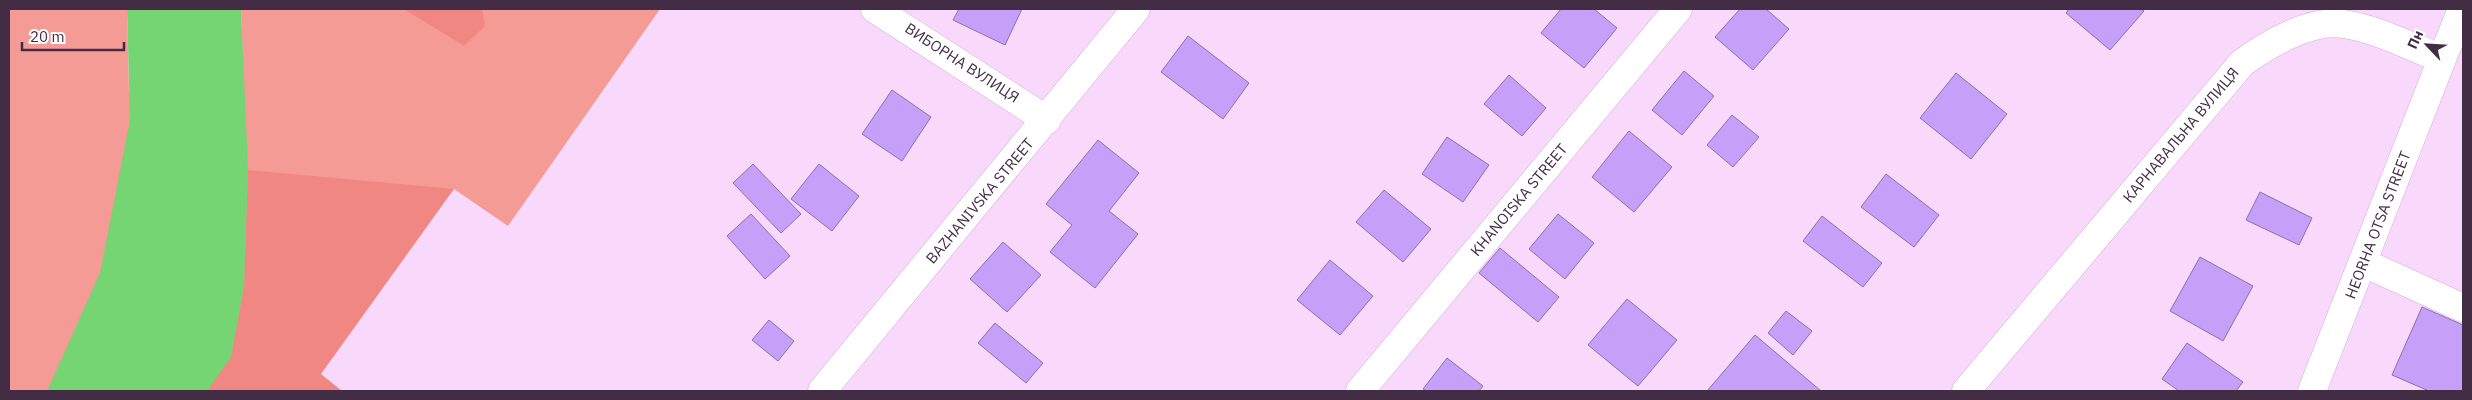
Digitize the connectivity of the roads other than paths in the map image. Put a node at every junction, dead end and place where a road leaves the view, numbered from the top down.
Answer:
1 (875, 9) edge
2 (1136, 9) edge
3 (1678, 9) edge
4 (2462, 9) edge
5 (2442, 59) junction
6 (1047, 120) junction
7 (2364, 263) junction
8 (2463, 308) edge
9 (822, 391) edge
10 (1360, 391) edge
11 (1966, 391) edge
12 (2312, 391) edge

1 - 6 street, ВИБОРНА ВУЛИЦЯ
2 - 6 street, BAZHANIVSKA STREET
3 - 10 street, KHANOISKA STREET
4 - 5 street
5 - 7 street, HEORHA OTSA STREET
5 - 11 street, КАРНАВАЛЬНА ВУЛИЦЯ
6 - 9 street, BAZHANIVSKA STREET
7 - 8 street
7 - 12 street, HEORHA OTSA STREET

